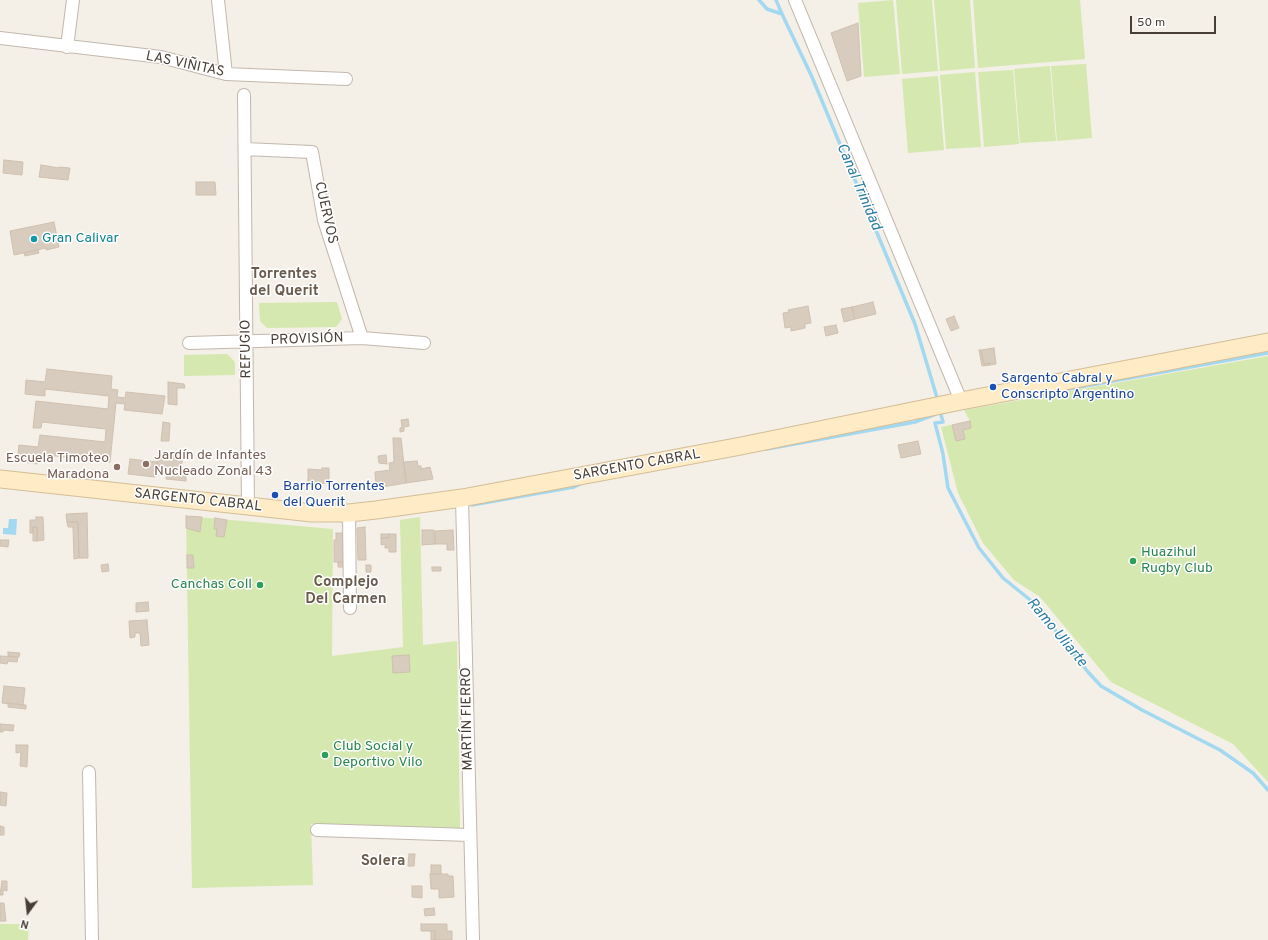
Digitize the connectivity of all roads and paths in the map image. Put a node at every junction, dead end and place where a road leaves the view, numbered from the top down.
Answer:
1 (72, 0) edge
2 (218, 0) edge
3 (795, 0) edge
4 (0, 38) edge
5 (67, 47) junction
6 (226, 74) junction
7 (346, 79) dead end
8 (244, 95) dead end
9 (245, 149) junction
10 (362, 338) junction
11 (247, 341) junction
12 (1268, 342) edge
13 (189, 343) dead end
14 (424, 343) dead end
15 (961, 401) junction
16 (0, 479) edge
17 (462, 498) junction
18 (248, 507) junction
19 (349, 513) junction
20 (350, 608) dead end
21 (89, 772) dead end
22 (317, 830) dead end
23 (470, 835) junction
24 (92, 940) edge
25 (473, 940) edge

1 - 5 street
2 - 6 street
3 - 15 street
4 - 5 street, LAS VIÑITAS
5 - 6 street, LAS VIÑITAS
6 - 7 street, LAS VIÑITAS
8 - 9 street, REFUGIO
9 - 10 street, CUERVOS
9 - 11 street, REFUGIO
10 - 11 street, PROVISIÓN
10 - 14 street, PROVISIÓN
11 - 13 street, PROVISIÓN
11 - 18 street, REFUGIO
12 - 15 main road, SARGENTO CABRAL
15 - 17 main road, SARGENTO CABRAL
16 - 18 main road, SARGENTO CABRAL
17 - 19 main road, SARGENTO CABRAL
17 - 23 street, MARTÍN FIERRO
18 - 19 main road, SARGENTO CABRAL
19 - 20 street
21 - 24 street
22 - 23 street
23 - 25 street, MARTÍN FIERRO

